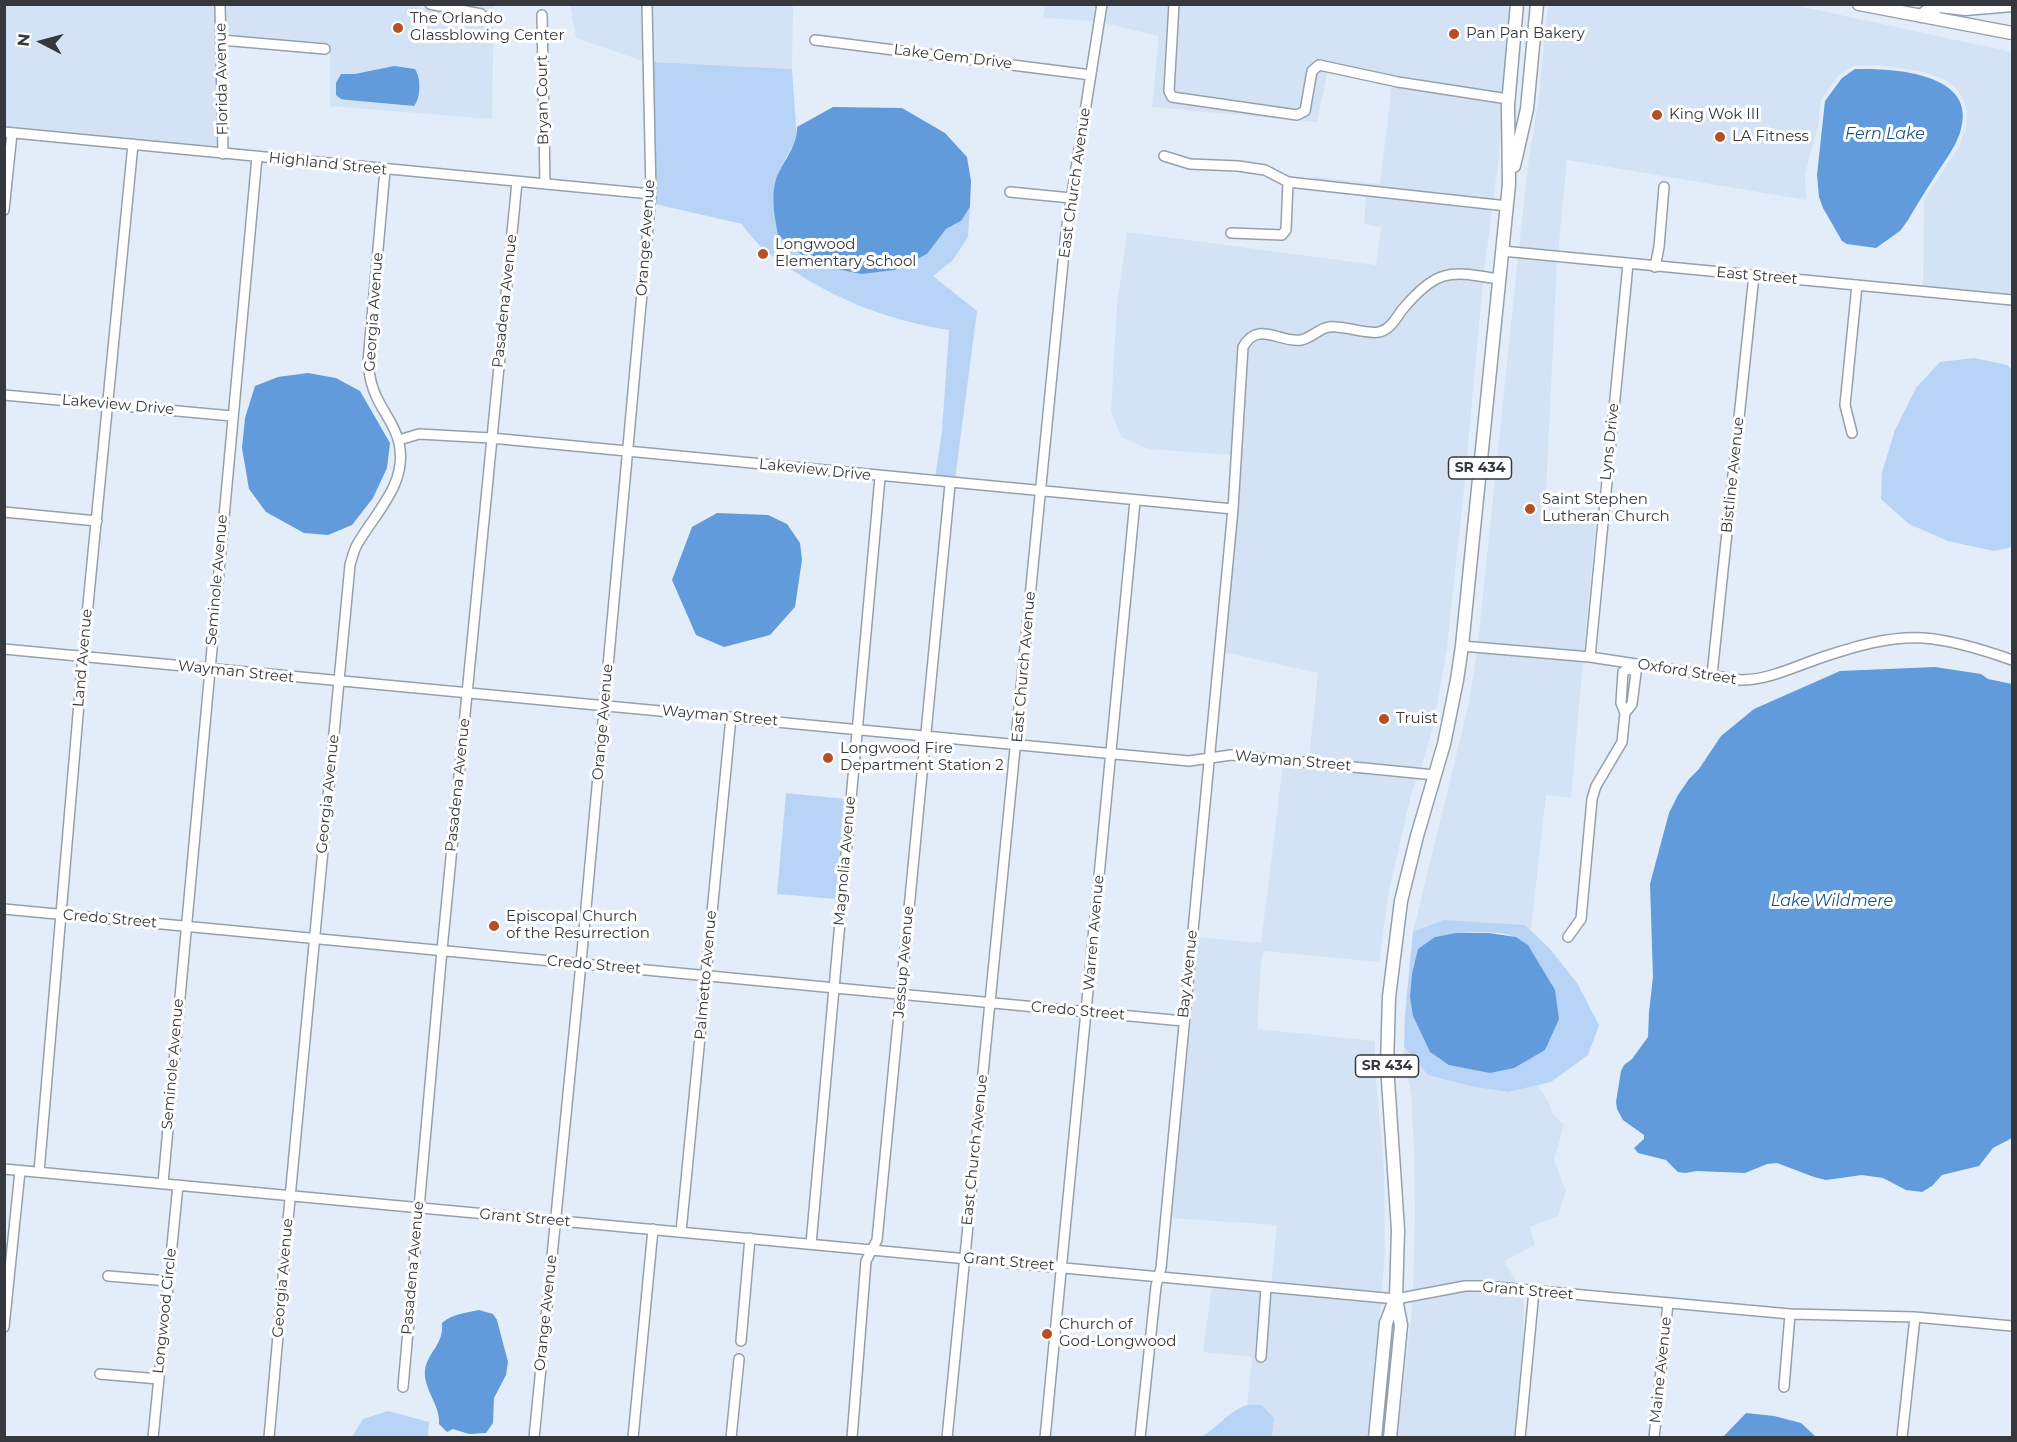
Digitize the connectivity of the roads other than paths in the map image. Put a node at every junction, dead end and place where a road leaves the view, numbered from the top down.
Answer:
1 (220, 4) edge
2 (430, 4) edge
3 (647, 4) edge
4 (1102, 4) edge
5 (1174, 4) edge
6 (1517, 4) edge
7 (1537, 4) edge
8 (1859, 4) edge
9 (2011, 5) edge
10 (481, 14) dead end
11 (542, 15) dead end
12 (1921, 16) junction
13 (2013, 33) edge
14 (221, 40) junction
15 (815, 40) dead end
16 (325, 49) dead end
17 (1091, 75) junction
18 (1508, 99) junction
19 (8, 132) edge
20 (133, 144) junction
21 (223, 154) junction
22 (1164, 156) dead end
23 (257, 157) junction
24 (385, 170) junction
25 (517, 182) junction
26 (1288, 182) junction
27 (545, 184) junction
28 (1509, 184) junction
29 (1664, 187) dead end
30 (1011, 192) dead end
31 (651, 194) junction
32 (1071, 198) junction
33 (1507, 206) junction
34 (4, 210) edge
35 (1231, 233) dead end
36 (1502, 251) junction
37 (1628, 264) junction
38 (1655, 267) junction
39 (1754, 275) junction
40 (1499, 279) junction
41 (1857, 285) junction
42 (2013, 300) edge
43 (4, 395) edge
44 (108, 404) junction
45 (232, 416) junction
46 (1852, 433) dead end
47 (491, 438) junction
48 (399, 440) junction
49 (627, 452) junction
50 (880, 477) junction
51 (950, 484) junction
52 (1040, 492) junction
53 (1135, 501) junction
54 (1233, 509) junction
55 (4, 512) edge
56 (97, 521) junction
57 (1462, 646) junction
58 (4, 649) edge
59 (83, 656) junction
60 (1590, 657) junction
61 (2013, 660) edge
62 (1630, 665) junction
63 (208, 669) junction
64 (1712, 675) junction
65 (339, 682) junction
66 (467, 693) junction
67 (604, 705) junction
68 (730, 717) junction
69 (858, 729) junction
70 (926, 736) junction
71 (1017, 744) junction
72 (1111, 754) junction
73 (1209, 757) junction
74 (1435, 774) junction
75 (4, 909) edge
76 (61, 914) junction
77 (186, 926) junction
78 (1568, 937) dead end
79 (314, 939) junction
80 (442, 950) junction
81 (581, 963) junction
82 (706, 975) junction
83 (833, 988) junction
84 (901, 994) junction
85 (990, 1003) junction
86 (1087, 1011) junction
87 (1183, 1021) junction
88 (4, 1169) edge
89 (20, 1171) junction
90 (39, 1172) junction
91 (163, 1183) junction
92 (178, 1185) junction
93 (290, 1196) junction
94 (419, 1208) junction
95 (556, 1221) junction
96 (653, 1229) junction
97 (681, 1232) junction
98 (750, 1238) junction
99 (811, 1244) junction
100 (872, 1250) junction
101 (964, 1258) junction
102 (1061, 1268) junction
103 (108, 1276) dead end
104 (1158, 1276) junction
105 (168, 1281) junction
106 (1266, 1287) junction
107 (1534, 1291) junction
108 (1396, 1299) junction
109 (1668, 1303) junction
110 (1790, 1314) junction
111 (1915, 1317) junction
112 (2013, 1326) edge
113 (4, 1327) edge
114 (741, 1341) dead end
115 (1261, 1357) dead end
116 (739, 1359) dead end
117 (100, 1374) dead end
118 (159, 1379) junction
119 (403, 1387) dead end
120 (1784, 1387) dead end
121 (153, 1437) edge
122 (269, 1437) edge
123 (534, 1437) edge
124 (633, 1437) edge
125 (731, 1437) edge
126 (852, 1437) edge
127 (947, 1437) edge
128 (1045, 1437) edge
129 (1140, 1437) edge
130 (1375, 1437) edge
131 (1390, 1437) edge
132 (1520, 1437) edge
133 (1654, 1437) edge
134 (1902, 1437) edge

1 - 14 street, Florida Avenue
2 - 10 street
3 - 31 street, Orange Avenue
4 - 17 street, East Church Avenue
5 - 18 street
6 - 18 main road, SR 434
7 - 28 main road, SR 434
8 - 12 main road
9 - 12 main road
11 - 27 street, Bryan Court
12 - 13 main road
14 - 16 street
14 - 21 street, Florida Avenue
15 - 17 street, Lake Gem Drive
17 - 32 street, East Church Avenue
18 - 28 main road, SR 434
19 - 20 street, Highland Street
19 - 34 street
20 - 21 street, Highland Street
20 - 44 street, Land Avenue
21 - 23 street, Highland Street
22 - 26 street
23 - 24 street, Highland Street
23 - 45 street, Seminole Avenue
24 - 25 street, Highland Street
24 - 48 street, Georgia Avenue
25 - 27 street, Highland Street
25 - 47 street, Pasadena Avenue
26 - 33 street
26 - 35 street
27 - 31 street, Highland Street
28 - 33 main road, SR 434
29 - 38 street
30 - 32 street
31 - 49 street, Orange Avenue
32 - 52 street, East Church Avenue
33 - 36 main road, SR 434
36 - 37 street, East Street
36 - 40 main road, SR 434
37 - 38 street, East Street
37 - 60 street, Lyns Drive
38 - 39 street, East Street
39 - 41 street, East Street
39 - 64 street, Bistline Avenue
40 - 54 street, Bay Avenue
40 - 57 main road, SR 434
41 - 42 street, East Street
41 - 46 street
43 - 44 street, Lakeview Drive
44 - 45 street, Lakeview Drive
44 - 56 street, Land Avenue
45 - 63 street, Seminole Avenue
47 - 48 street, Lakeview Drive
47 - 49 street, Lakeview Drive
47 - 66 street, Pasadena Avenue
48 - 65 street, Georgia Avenue
49 - 50 street, Lakeview Drive
49 - 67 street, Orange Avenue
50 - 51 street, Lakeview Drive
50 - 69 street, Magnolia Avenue
51 - 52 street, Lakeview Drive
51 - 70 street, Jessup Avenue
52 - 53 street, Lakeview Drive
52 - 71 street, East Church Avenue
53 - 54 street, Lakeview Drive
53 - 72 street, Warren Avenue
54 - 73 street, Bay Avenue
55 - 56 street
56 - 59 street, Land Avenue
57 - 60 street, Oxford Street
57 - 74 main road, SR 434
58 - 59 street, Wayman Street
59 - 63 street, Wayman Street
59 - 76 street, Land Avenue
60 - 62 street, Oxford Street
61 - 64 street, Oxford Street
62 - 64 street, Oxford Street
62 - 78 street
63 - 65 street, Wayman Street
63 - 77 street, Seminole Avenue
65 - 66 street, Wayman Street
65 - 79 street, Georgia Avenue
66 - 67 street, Wayman Street
66 - 80 street, Pasadena Avenue
67 - 68 street, Wayman Street
67 - 81 street, Orange Avenue
68 - 69 street, Wayman Street
68 - 82 street, Palmetto Avenue
69 - 70 street, Wayman Street
69 - 83 street, Magnolia Avenue
70 - 71 street, Wayman Street
70 - 84 street, Jessup Avenue
71 - 72 street, Wayman Street
71 - 85 street, East Church Avenue
72 - 73 street, Wayman Street
72 - 86 street, Warren Avenue
73 - 74 street, Wayman Street
73 - 87 street, Bay Avenue
74 - 108 main road, SR 434
75 - 76 street, Credo Street
76 - 77 street, Credo Street
76 - 90 street, Land Avenue
77 - 79 street, Credo Street
77 - 91 street, Seminole Avenue
79 - 80 street, Credo Street
79 - 93 street, Georgia Avenue
80 - 81 street, Credo Street
80 - 94 street, Pasadena Avenue
81 - 82 street, Credo Street
81 - 95 street, Orange Avenue
82 - 83 street, Credo Street
82 - 97 street, Palmetto Avenue
83 - 84 street, Credo Street
83 - 99 street, Magnolia Avenue
84 - 85 street, Credo Street
84 - 100 street, Jessup Avenue
85 - 86 street, Credo Street
85 - 101 street, East Church Avenue
86 - 87 street, Credo Street
86 - 102 street, Warren Avenue
87 - 104 street, Bay Avenue
88 - 89 street, Grant Street
89 - 90 street, Grant Street
89 - 113 street
90 - 91 street, Grant Street
91 - 92 street, Grant Street
92 - 93 street, Grant Street
92 - 105 street, Longwood Circle
93 - 94 street, Grant Street
93 - 122 street, Georgia Avenue
94 - 95 street, Grant Street
94 - 119 street, Pasadena Avenue
95 - 96 street, Grant Street
95 - 123 street, Orange Avenue
96 - 97 street, Grant Street
96 - 124 street
97 - 98 street, Grant Street
98 - 99 street, Grant Street
98 - 114 street
99 - 100 street, Grant Street
100 - 101 street, Grant Street
100 - 126 street, Jessup Avenue
101 - 102 street, Grant Street
101 - 127 street, East Church Avenue
102 - 104 street, Grant Street
102 - 128 street, Warren Avenue
103 - 105 street
104 - 106 street, Grant Street
104 - 129 street, Bay Avenue
105 - 118 street, Longwood Circle
106 - 108 street, Grant Street
106 - 115 street
107 - 108 street, Grant Street
107 - 109 street, Grant Street
107 - 132 street
108 - 130 main road, SR 434
108 - 131 main road, SR 434
109 - 110 street, Grant Street
109 - 133 street, Maine Avenue
110 - 111 street, Grant Street
110 - 120 street
111 - 112 street, Grant Street
111 - 134 street
116 - 125 street
117 - 118 street
118 - 121 street, Longwood Circle

